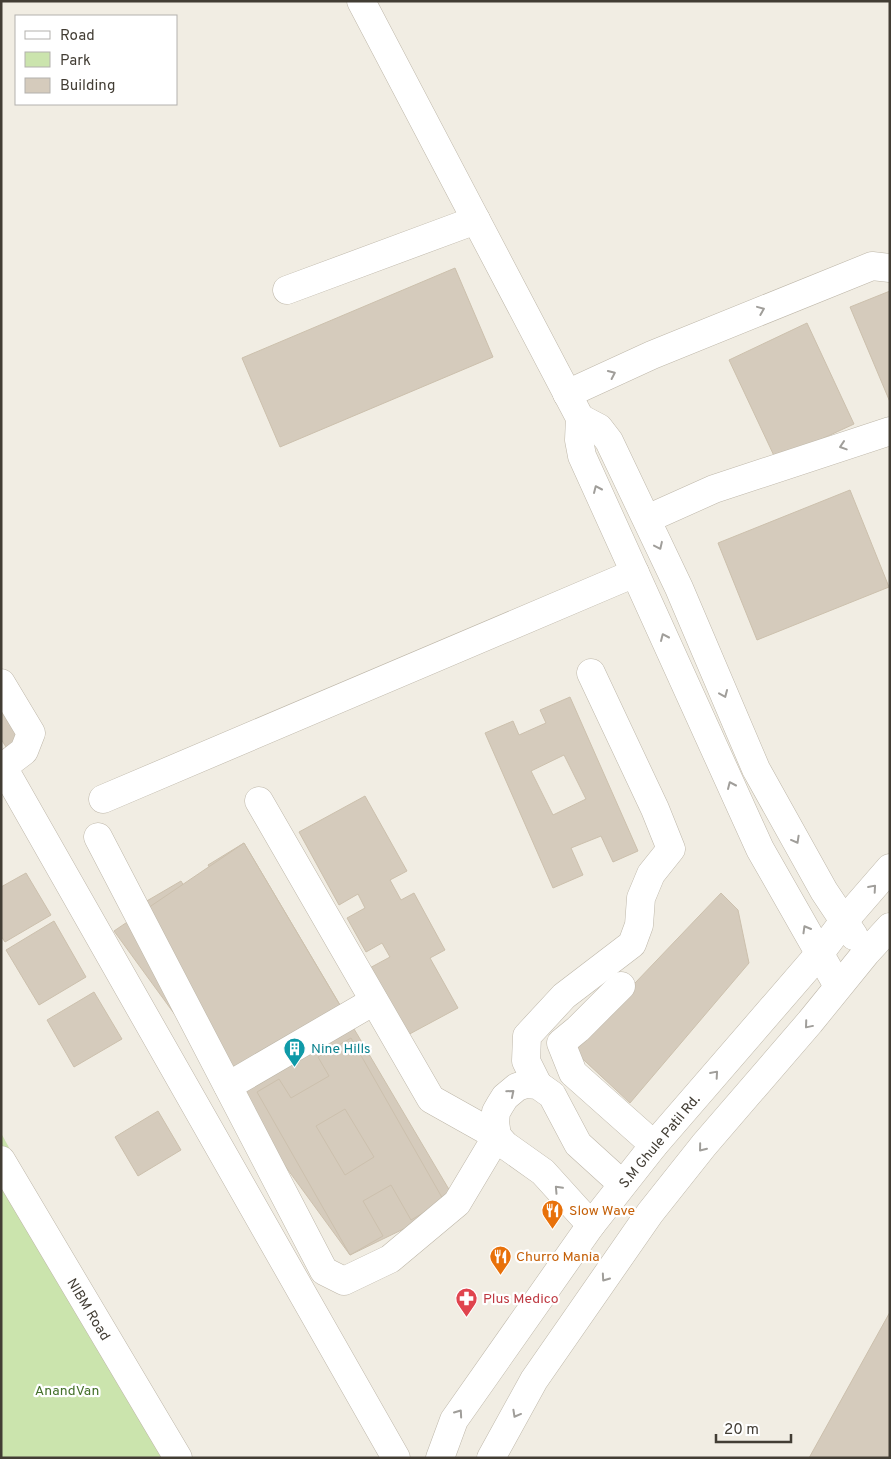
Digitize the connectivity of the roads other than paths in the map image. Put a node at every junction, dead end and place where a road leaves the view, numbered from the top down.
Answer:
1 (361, 1) edge
2 (476, 220) junction
3 (890, 268) edge
4 (287, 290) dead end
5 (567, 394) junction
6 (580, 418) junction
7 (890, 431) edge
8 (647, 519) junction
9 (635, 573) junction
10 (591, 673) dead end
11 (1, 683) edge
12 (2, 767) edge
13 (103, 800) dead end
14 (260, 801) dead end
15 (98, 837) dead end
16 (890, 868) edge
17 (844, 922) junction
18 (890, 927) edge
19 (820, 953) junction
20 (866, 954) junction
21 (621, 986) dead end
22 (838, 986) junction
23 (374, 1001) junction
24 (538, 1085) junction
25 (228, 1086) junction
26 (497, 1136) junction
27 (654, 1145) junction
28 (5, 1175) edge
29 (622, 1184) junction
30 (591, 1224) junction
31 (178, 1458) edge
32 (396, 1458) edge
33 (440, 1458) edge
34 (491, 1458) edge

1 - 2 street
2 - 4 street
2 - 5 street
5 -> 3 street
5 - 6 street
6 - 8 street
9 -> 6 street
7 -> 8 street
8 -> 17 street
9 - 13 street
19 -> 9 street
10 - 24 street
11 - 12 street
12 - 32 street
14 - 23 street
15 - 25 street
17 -> 16 street, S.M Ghule Patil Rd.
17 - 19 street, S.M Ghule Patil Rd.
17 - 20 street
18 - 20 street
19 - 22 street
27 -> 19 street, S.M Ghule Patil Rd.
20 - 22 street
21 - 27 street
22 -> 34 street
23 - 25 street
23 - 26 street
26 -> 24 street
24 - 29 street
25 - 26 street
30 -> 26 street
27 - 29 street, S.M Ghule Patil Rd.
28 - 31 street, NIBM Road
29 - 30 street, S.M Ghule Patil Rd.
33 -> 30 street, S.M Ghule Patil Rd.

